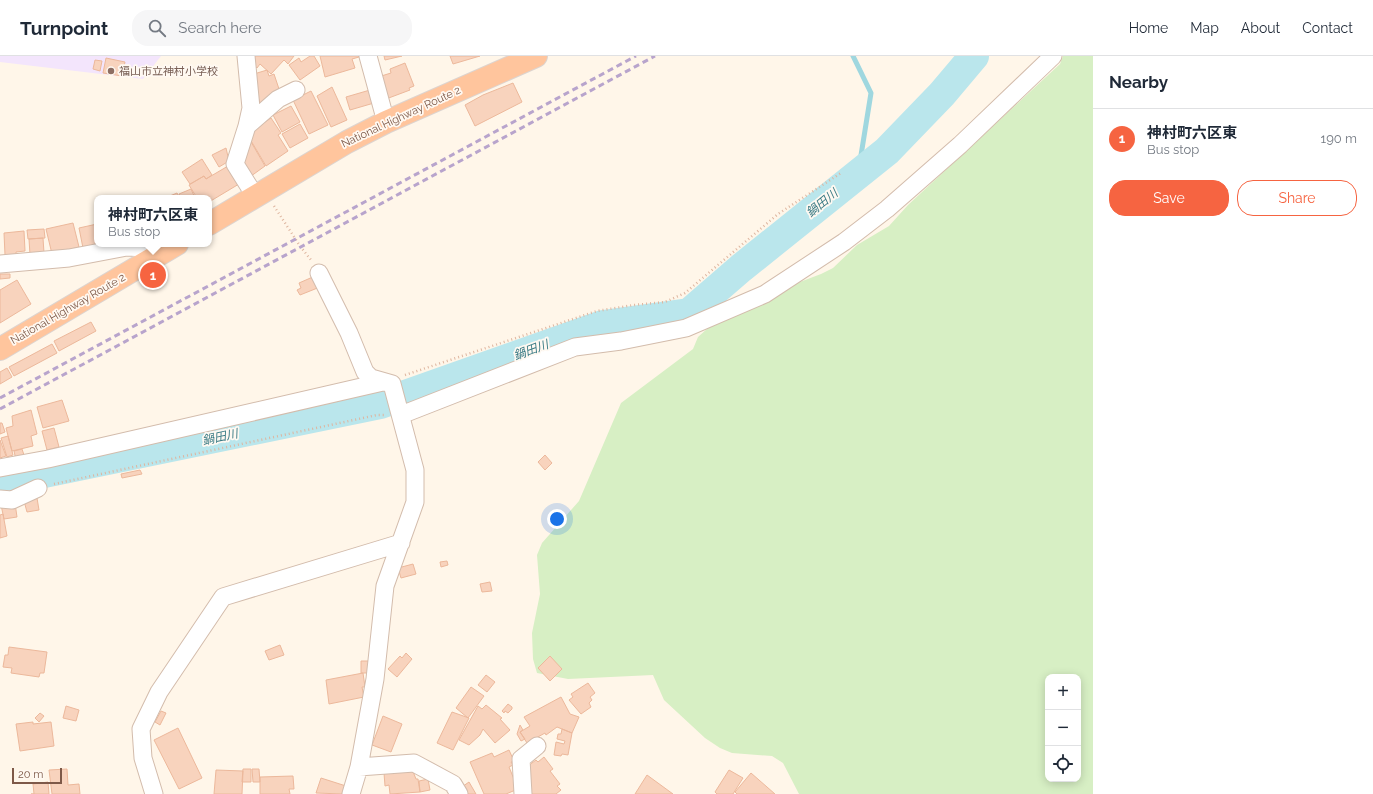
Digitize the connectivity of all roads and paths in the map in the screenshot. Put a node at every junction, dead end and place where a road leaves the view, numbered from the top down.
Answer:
1 (246, 56) edge
2 (368, 56) edge
3 (536, 56) edge
4 (1053, 56) edge
5 (296, 90) dead end
6 (386, 122) junction
7 (246, 126) junction
8 (841, 173) dead end
9 (260, 193) junction
10 (212, 222) edge
11 (172, 247) edge
12 (154, 258) junction
13 (0, 264) edge
14 (319, 273) joint
15 (0, 349) edge
16 (388, 383) junction
17 (400, 413) junction
18 (0, 468) edge
19 (38, 488) joint
20 (0, 499) edge
21 (400, 543) junction
22 (537, 746) dead end
23 (359, 767) junction
24 (154, 794) edge
25 (351, 794) edge
26 (459, 794) edge
27 (523, 794) edge

1 - 7 street
2 - 6 street
3 - 6 highway, National Highway Route 2
4 - 17 street
5 - 7 street
6 - 9 highway, National Highway Route 2
7 - 9 street
8 - 16 path
9 - 10 highway, National Highway Route 2
9 - 14 path
11 - 12 highway, National Highway Route 2
12 - 13 street
12 - 15 highway, National Highway Route 2
14 - 16 street
16 - 17 street
16 - 18 street
17 - 19 path
17 - 21 street
19 - 20 street
21 - 23 street
21 - 24 street
22 - 27 street
23 - 25 street
23 - 26 street

